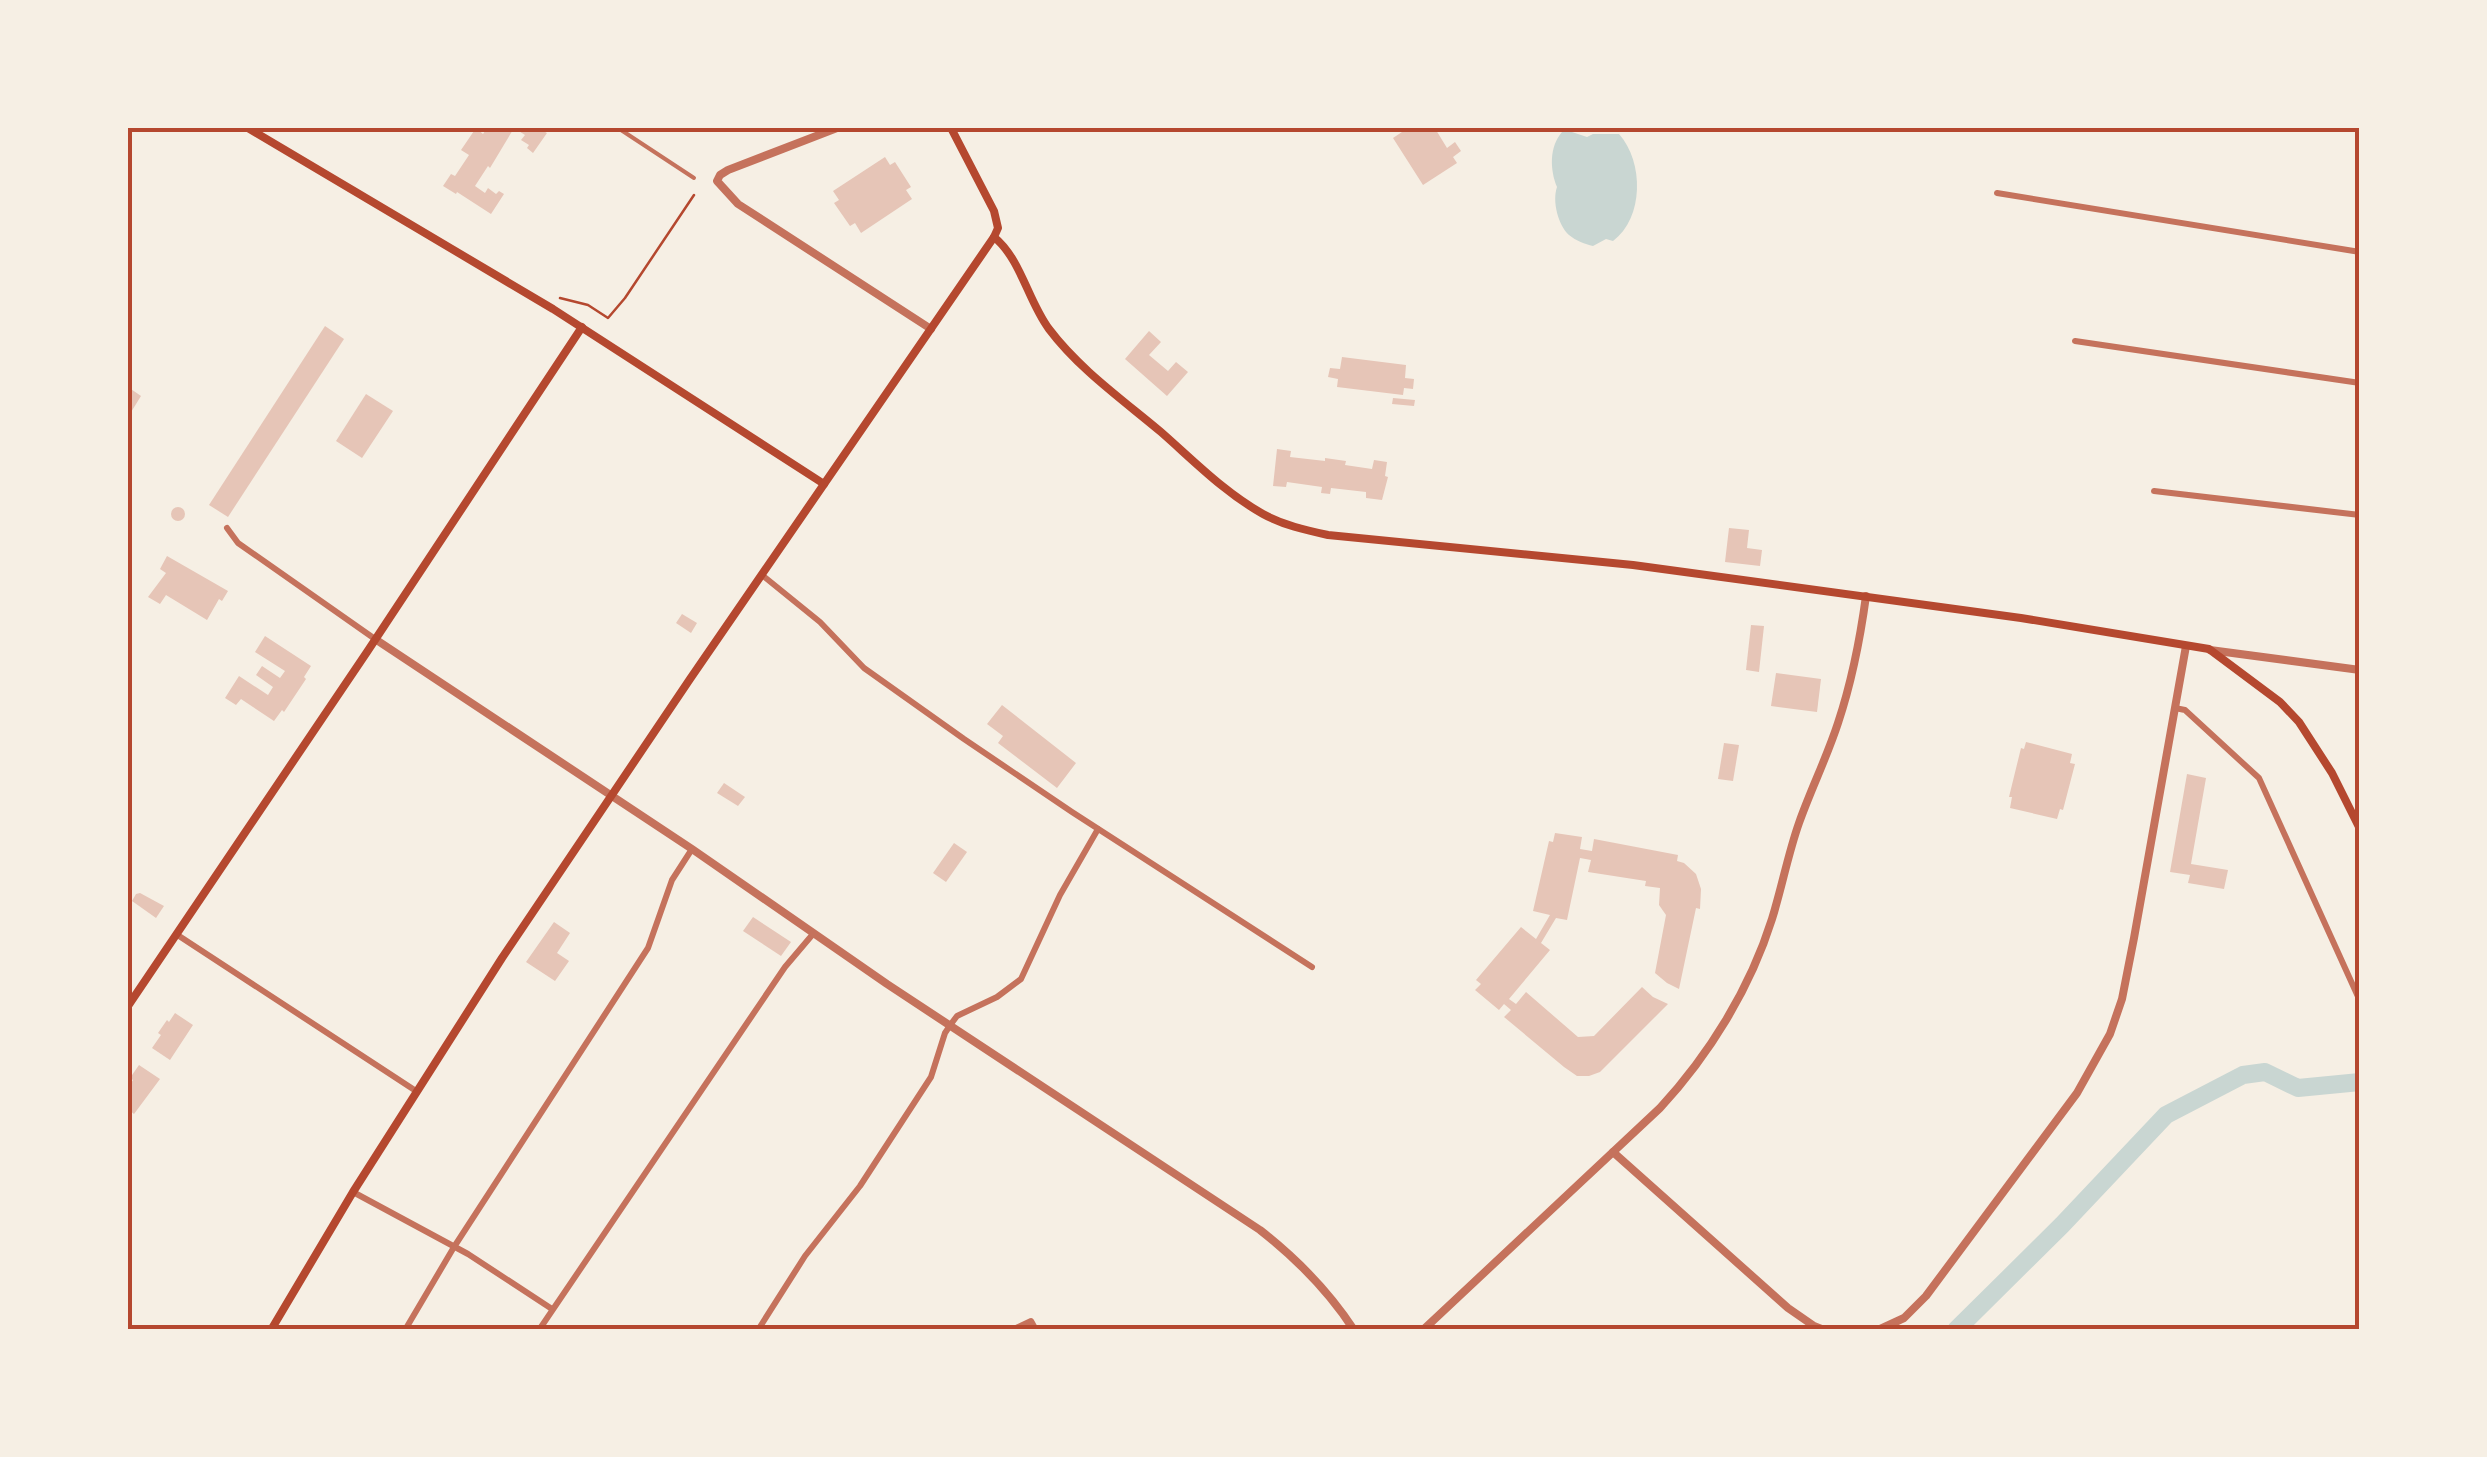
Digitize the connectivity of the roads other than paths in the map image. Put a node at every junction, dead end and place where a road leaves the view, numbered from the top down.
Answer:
1 (248, 128) edge
2 (618, 128) edge
3 (838, 128) edge
4 (951, 128) edge
5 (694, 178) dead end
6 (1997, 193) dead end
7 (994, 238) junction
8 (2360, 252) edge
9 (582, 328) junction
10 (931, 329) junction
11 (2075, 341) dead end
12 (2360, 383) edge
13 (824, 484) junction
14 (2154, 491) dead end
15 (2360, 516) edge
16 (227, 528) dead end
17 (762, 575) junction
18 (1866, 596) junction
19 (376, 638) junction
20 (2186, 646) junction
21 (2209, 650) junction
22 (2360, 670) edge
23 (2174, 708) junction
24 (610, 796) junction
25 (1098, 829) junction
26 (2360, 829) edge
27 (692, 849) junction
28 (176, 934) junction
29 (813, 934) junction
30 (1312, 966) dead end
31 (2360, 1001) edge
32 (128, 1006) edge
33 (951, 1024) junction
34 (416, 1091) junction
35 (1613, 1152) junction
36 (353, 1192) junction
37 (454, 1247) junction
38 (552, 1309) junction
39 (271, 1330) edge
40 (405, 1330) edge
41 (540, 1330) edge
42 (758, 1330) edge
43 (1012, 1330) edge
44 (1036, 1330) edge
45 (1354, 1330) edge
46 (1423, 1330) edge
47 (1824, 1330) edge
48 (1878, 1330) edge

1 - 9 main road
2 - 5 street
3 - 10 street
4 - 7 main road
6 - 8 street
7 - 10 main road
7 - 18 main road
9 - 13 main road
9 - 19 main road
10 - 13 main road
11 - 12 street
13 - 17 main road
14 - 15 street
16 - 19 street
17 - 24 main road
17 - 25 street
18 - 20 main road
18 - 35 street
19 - 24 street
19 - 28 main road
20 - 21 main road
20 - 23 street
21 - 22 street
21 - 26 main road
23 - 31 street
23 - 48 street
24 - 27 street
24 - 34 main road
25 - 30 street
25 - 33 street
27 - 29 street
27 - 37 street
28 - 32 main road
28 - 34 street
29 - 33 street
29 - 38 street
33 - 42 street
33 - 45 street
34 - 36 main road
35 - 46 street
35 - 47 street
36 - 37 street
36 - 39 main road
37 - 38 street
37 - 40 street
38 - 41 street
43 - 44 street

